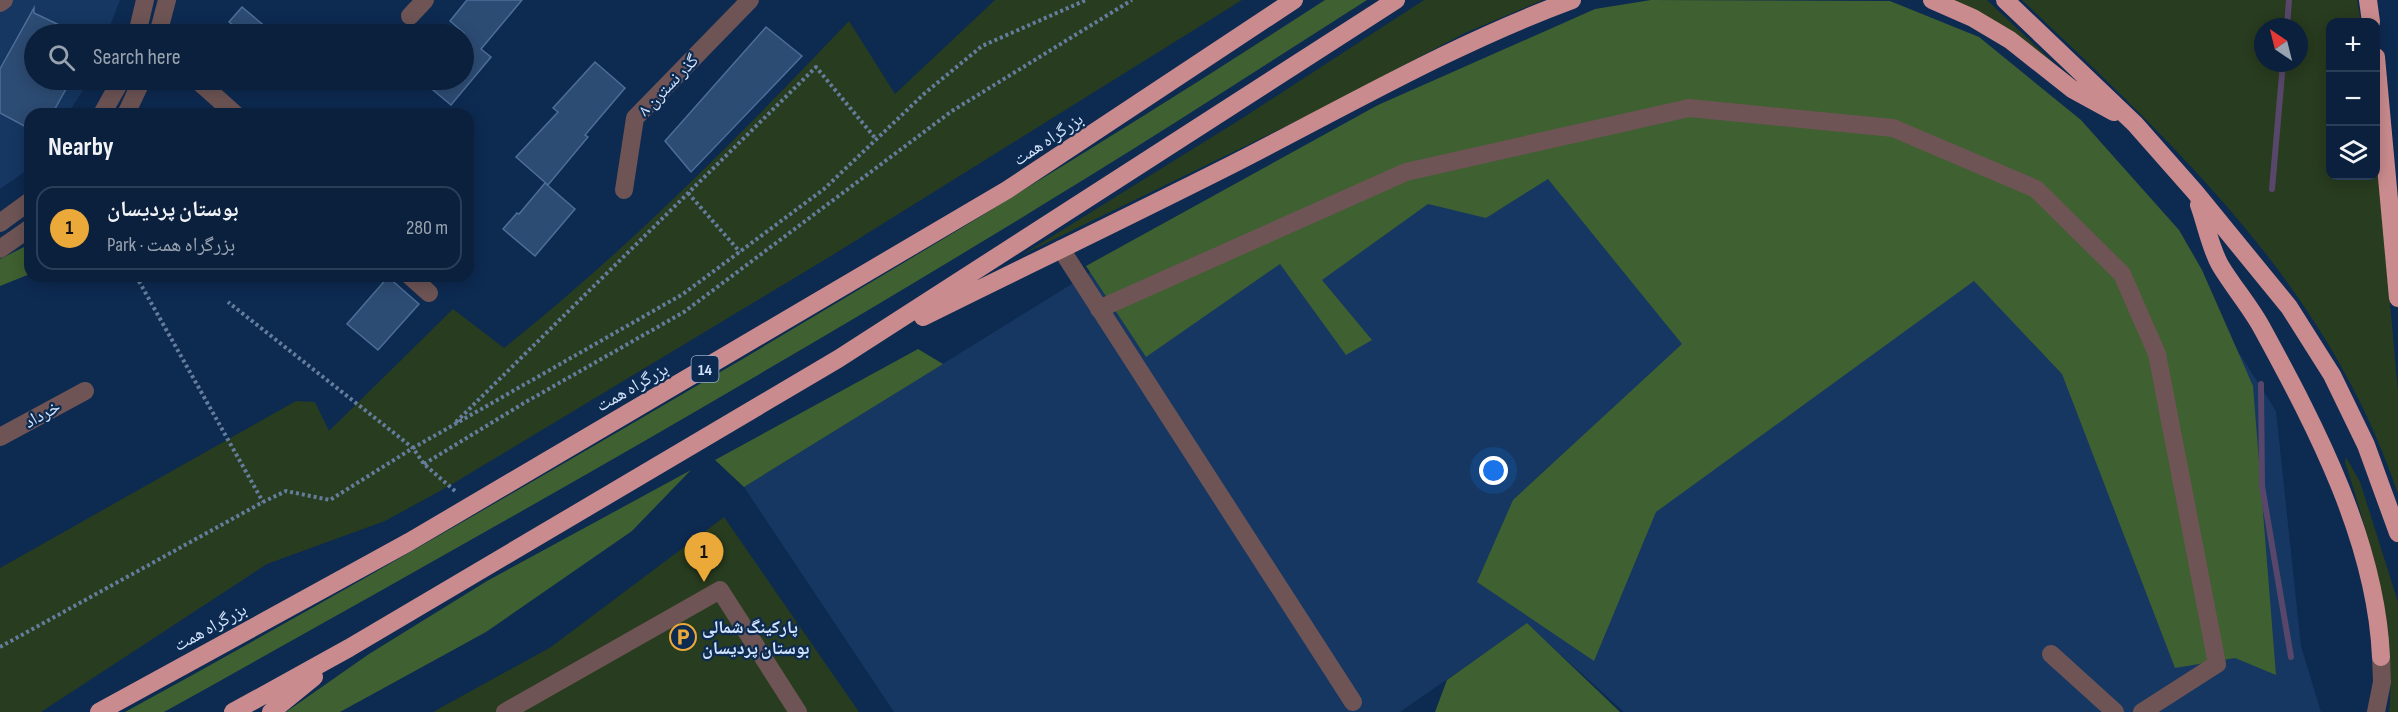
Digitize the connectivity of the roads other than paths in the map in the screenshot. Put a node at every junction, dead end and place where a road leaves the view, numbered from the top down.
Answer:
1 (4, 0) edge
2 (145, 0) edge
3 (167, 0) edge
4 (425, 0) edge
5 (750, 0) edge
6 (1294, 0) edge
7 (1396, 0) edge
8 (1572, 0) edge
9 (1932, 0) edge
10 (2005, 0) edge
11 (2368, 0) edge
12 (0, 3) edge
13 (410, 16) dead end
14 (2370, 18) edge
15 (142, 24) edge
16 (161, 24) edge
17 (2377, 72) edge
18 (115, 90) edge
19 (137, 90) edge
20 (208, 90) edge
21 (105, 108) edge
22 (129, 108) edge
23 (228, 108) edge
24 (2134, 124) junction
25 (624, 190) dead end
26 (2195, 192) junction
27 (24, 205) edge
28 (0, 223) edge
29 (24, 232) edge
30 (0, 249) edge
31 (1061, 249) junction
32 (417, 282) edge
33 (429, 293) dead end
34 (2398, 298) edge
35 (1100, 309) junction
36 (838, 359) junction
37 (85, 391) dead end
38 (0, 438) edge
39 (2398, 533) edge
40 (349, 648) junction
41 (2051, 654) dead end
42 (2381, 657) joint
43 (1353, 702) dead end
44 (99, 712) edge
45 (233, 712) edge
46 (271, 712) edge
47 (505, 712) edge
48 (798, 712) edge
49 (2115, 712) edge
50 (2142, 712) edge
51 (2376, 712) edge

1 - 12 street
2 - 15 street
3 - 16 street
4 - 13 street
5 - 25 street, گذر نسترن ۸
6 - 44 highway, بزرگراه همت / 14
7 - 36 highway
8 - 31 highway
9 - 24 highway
10 - 24 highway
11 - 14 highway
17 - 34 highway
18 - 21 street
19 - 22 street
20 - 23 street
24 - 26 highway
26 - 39 highway
26 - 42 highway
27 - 28 street
29 - 30 street
31 - 35 street
31 - 36 highway
32 - 33 street
35 - 43 street
35 - 50 street
36 - 40 highway
37 - 38 street, خرداد
40 - 45 highway
40 - 46 highway
41 - 49 street
42 - 51 street
47 - 48 street

